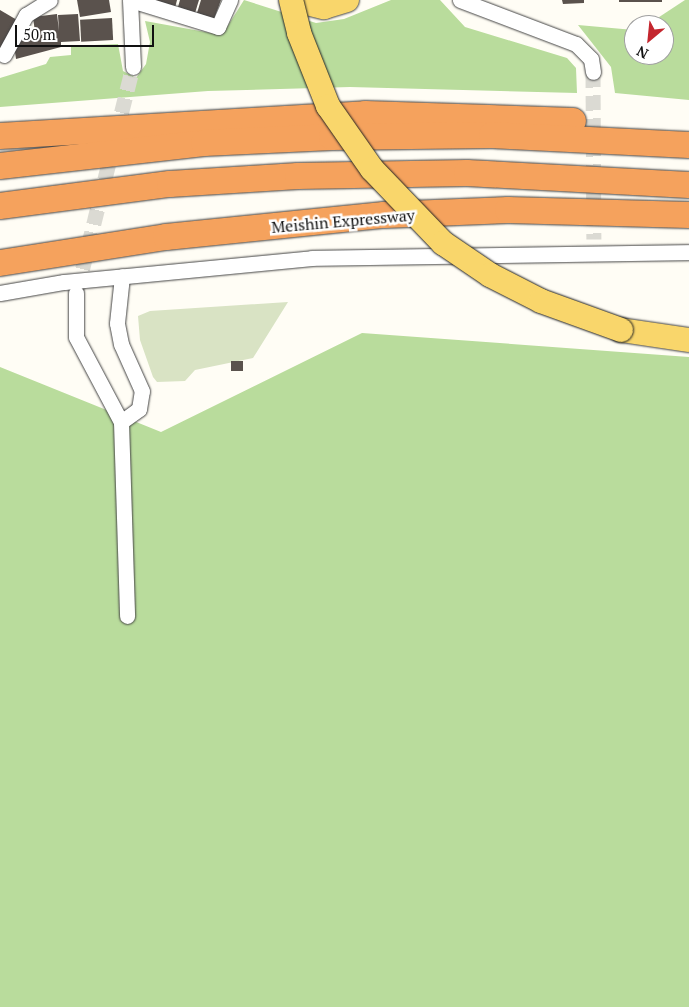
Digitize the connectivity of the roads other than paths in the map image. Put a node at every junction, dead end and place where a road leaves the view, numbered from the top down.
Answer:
1 (50, 0) edge
2 (130, 0) edge
3 (230, 0) edge
4 (347, 0) edge
5 (460, 0) edge
6 (301, 1) edge
7 (4, 55) dead end
8 (133, 67) tunnel mouth
9 (594, 72) tunnel mouth
10 (689, 129) edge
11 (0, 136) edge
12 (689, 145) edge
13 (0, 166) edge
14 (689, 185) edge
15 (0, 206) edge
16 (689, 214) edge
17 (689, 252) edge
18 (0, 263) edge
19 (122, 276) junction
20 (0, 293) edge
21 (76, 293) tunnel mouth
22 (689, 340) edge
23 (121, 422) junction
24 (127, 616) dead end

1 - 7 street
2 - 3 street
2 - 8 street
4 - 6 main road
5 - 9 street
6 - 22 main road, bridge
10 - 11 highway
12 - 13 highway
14 - 15 highway
16 - 18 highway, Meishin Expressway
17 - 19 street
19 - 20 street
19 - 23 street
21 - 23 street
23 - 24 street

